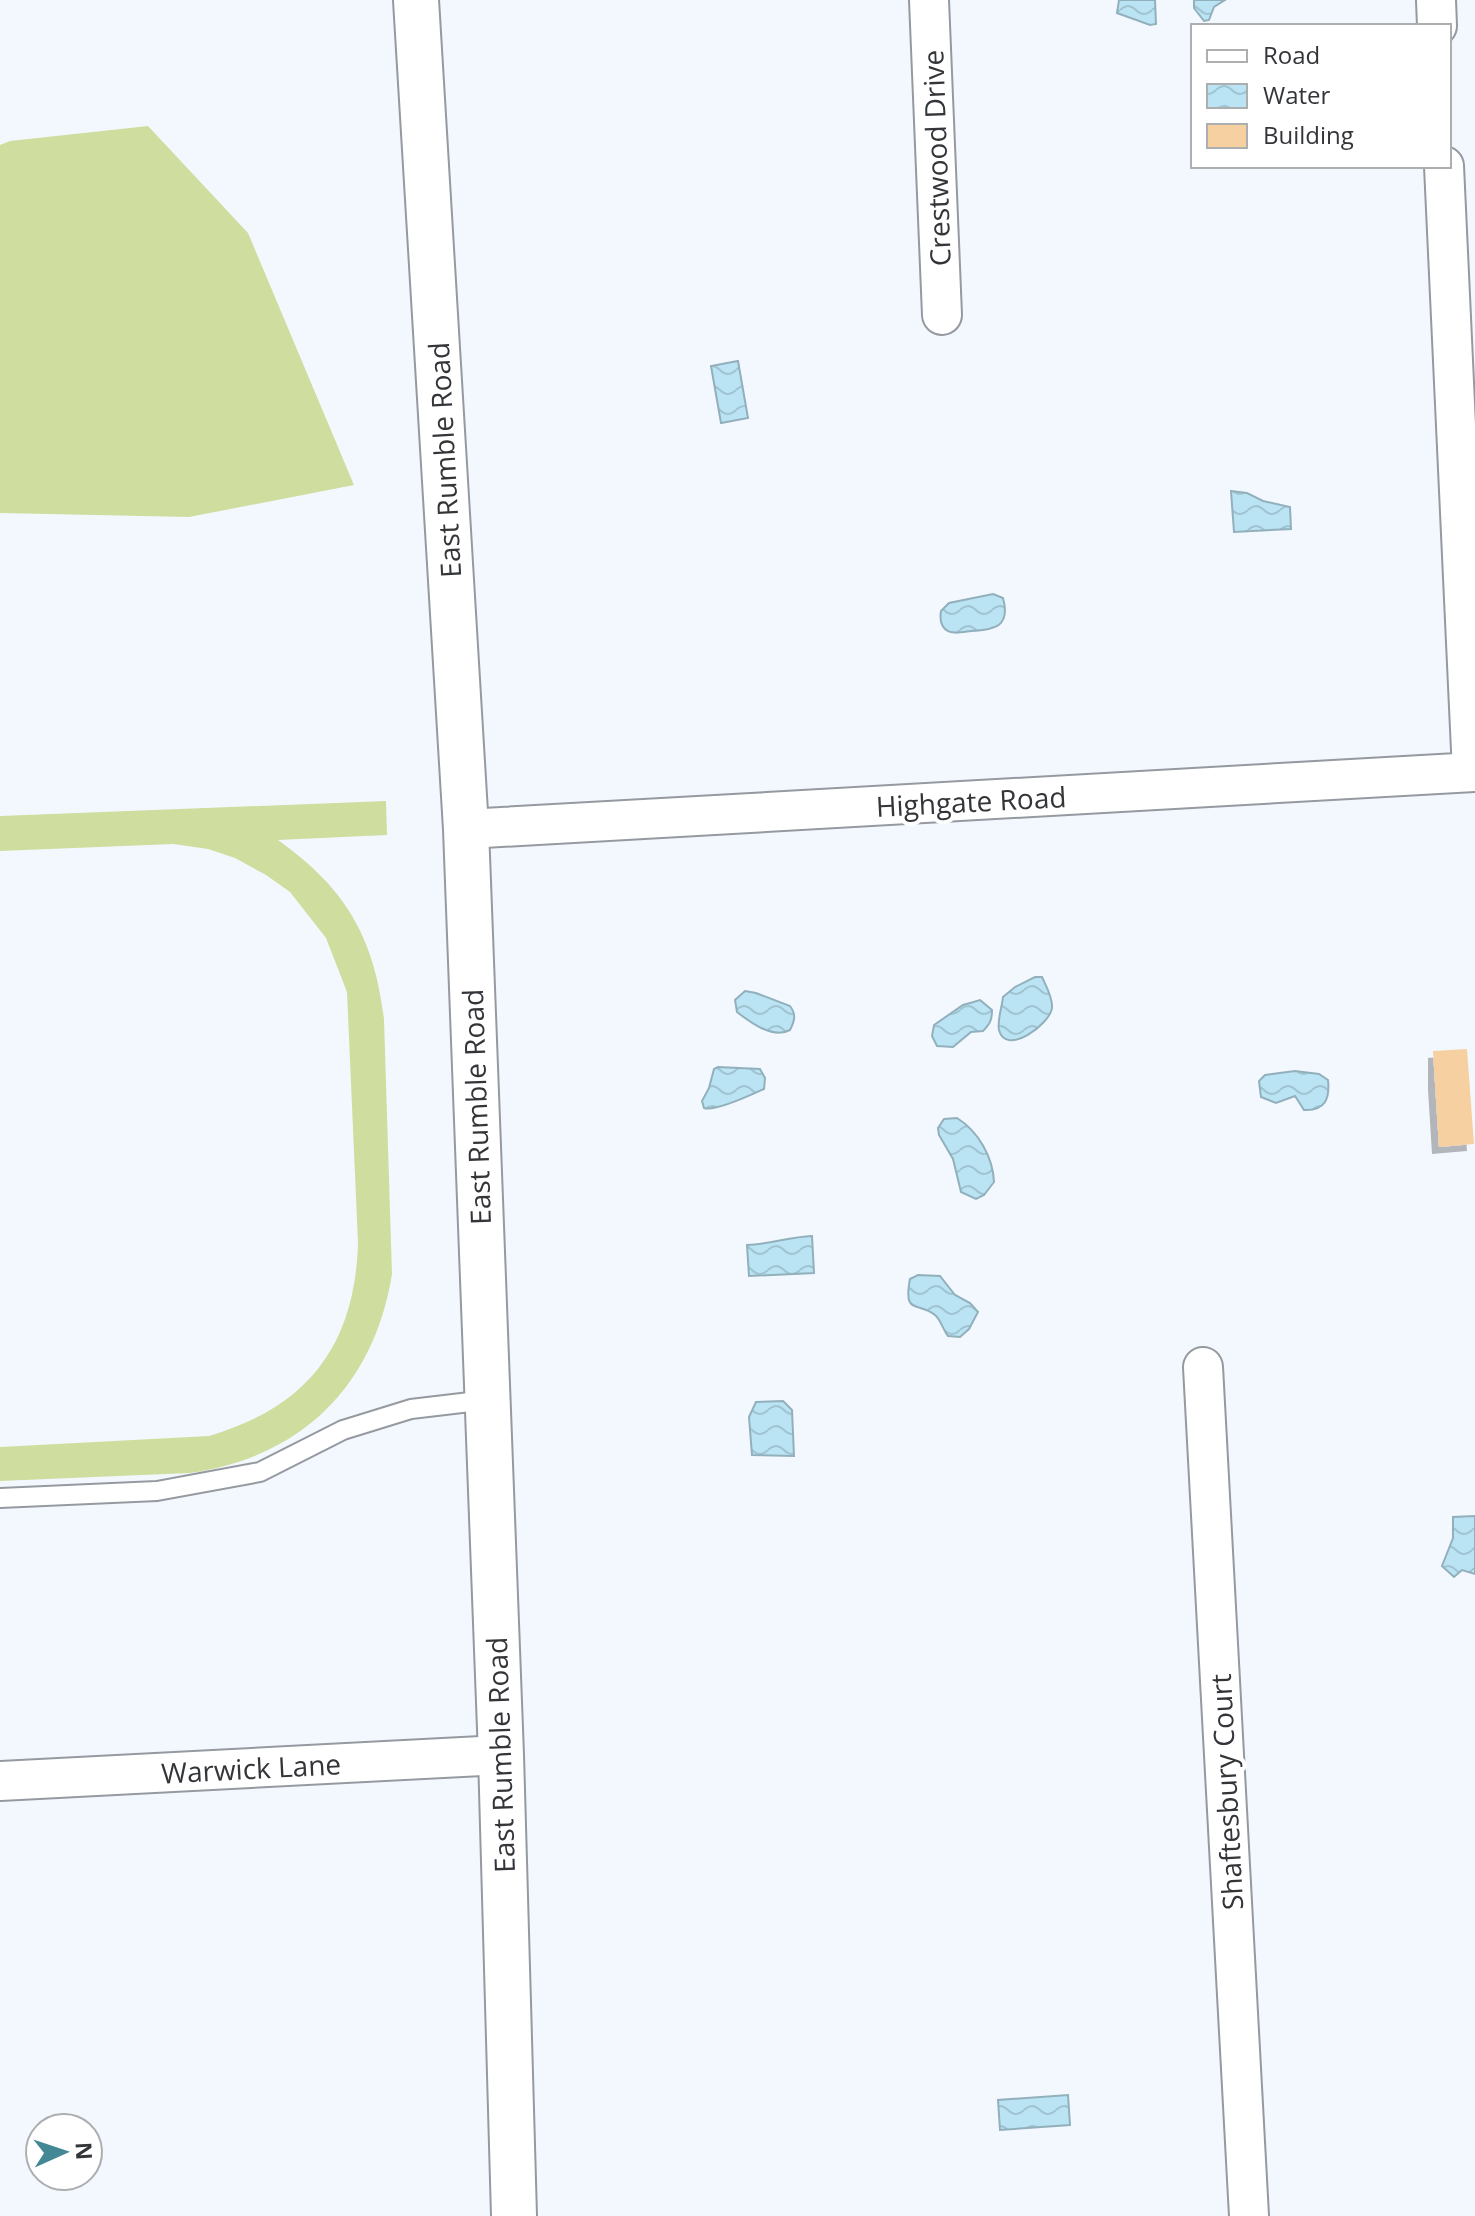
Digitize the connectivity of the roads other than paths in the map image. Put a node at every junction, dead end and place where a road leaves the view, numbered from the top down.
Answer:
1 (416, 0) edge
2 (929, 0) edge
3 (1436, 0) edge
4 (1437, 24) edge
5 (1444, 168) edge
6 (942, 315) dead end
7 (1473, 772) edge
8 (466, 829) junction
9 (1203, 1367) dead end
10 (487, 1400) junction
11 (0, 1498) edge
12 (501, 1755) junction
13 (0, 1781) edge
14 (514, 2216) edge
15 (1249, 2216) edge

1 - 8 street, East Rumble Road
2 - 6 street, Crestwood Drive
3 - 4 street
5 - 7 street
7 - 8 street, Highgate Road
8 - 10 street, East Rumble Road
9 - 15 street, Shaftesbury Court
10 - 11 lane
10 - 12 street, East Rumble Road
12 - 13 street, Warwick Lane
12 - 14 street, East Rumble Road

